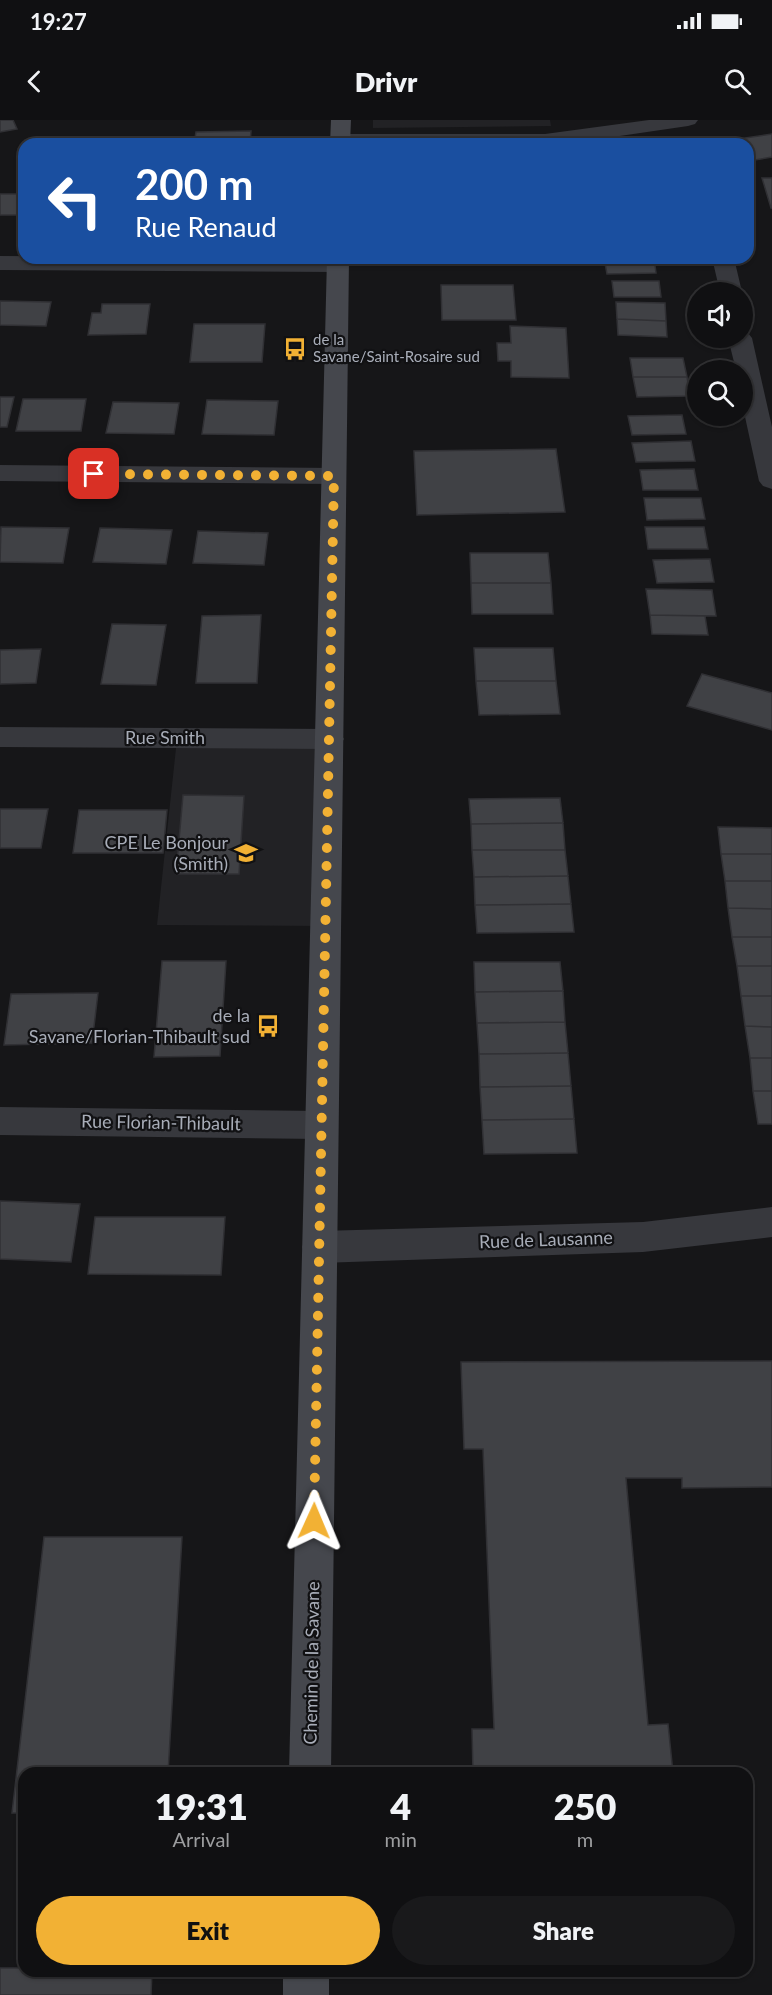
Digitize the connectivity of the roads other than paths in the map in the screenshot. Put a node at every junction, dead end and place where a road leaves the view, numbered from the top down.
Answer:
1 (682, 126) edge
2 (340, 135) edge
3 (462, 138) edge
4 (563, 138) edge
5 (0, 263) edge
6 (18, 263) edge
7 (338, 264) edge
8 (724, 264) edge
9 (729, 282) edge
10 (743, 348) edge
11 (0, 473) edge
12 (334, 476) junction
13 (772, 481) edge
14 (0, 737) edge
15 (330, 739) junction
16 (0, 1121) edge
17 (321, 1125) junction
18 (772, 1222) edge
19 (320, 1247) junction
20 (310, 1767) edge
21 (306, 1977) edge
22 (306, 1995) edge

1 - 4 street
2 - 3 street
5 - 6 street
7 - 12 street, Chemin de la Savane
8 - 9 street
10 - 13 street
11 - 12 street
12 - 15 street, Chemin de la Savane
14 - 15 street, Rue Smith
15 - 17 street, Chemin de la Savane
16 - 17 street, Rue Florian-Thibault
17 - 19 street, Chemin de la Savane
18 - 19 street, Rue de Lausanne
19 - 20 street, Chemin de la Savane
21 - 22 street

